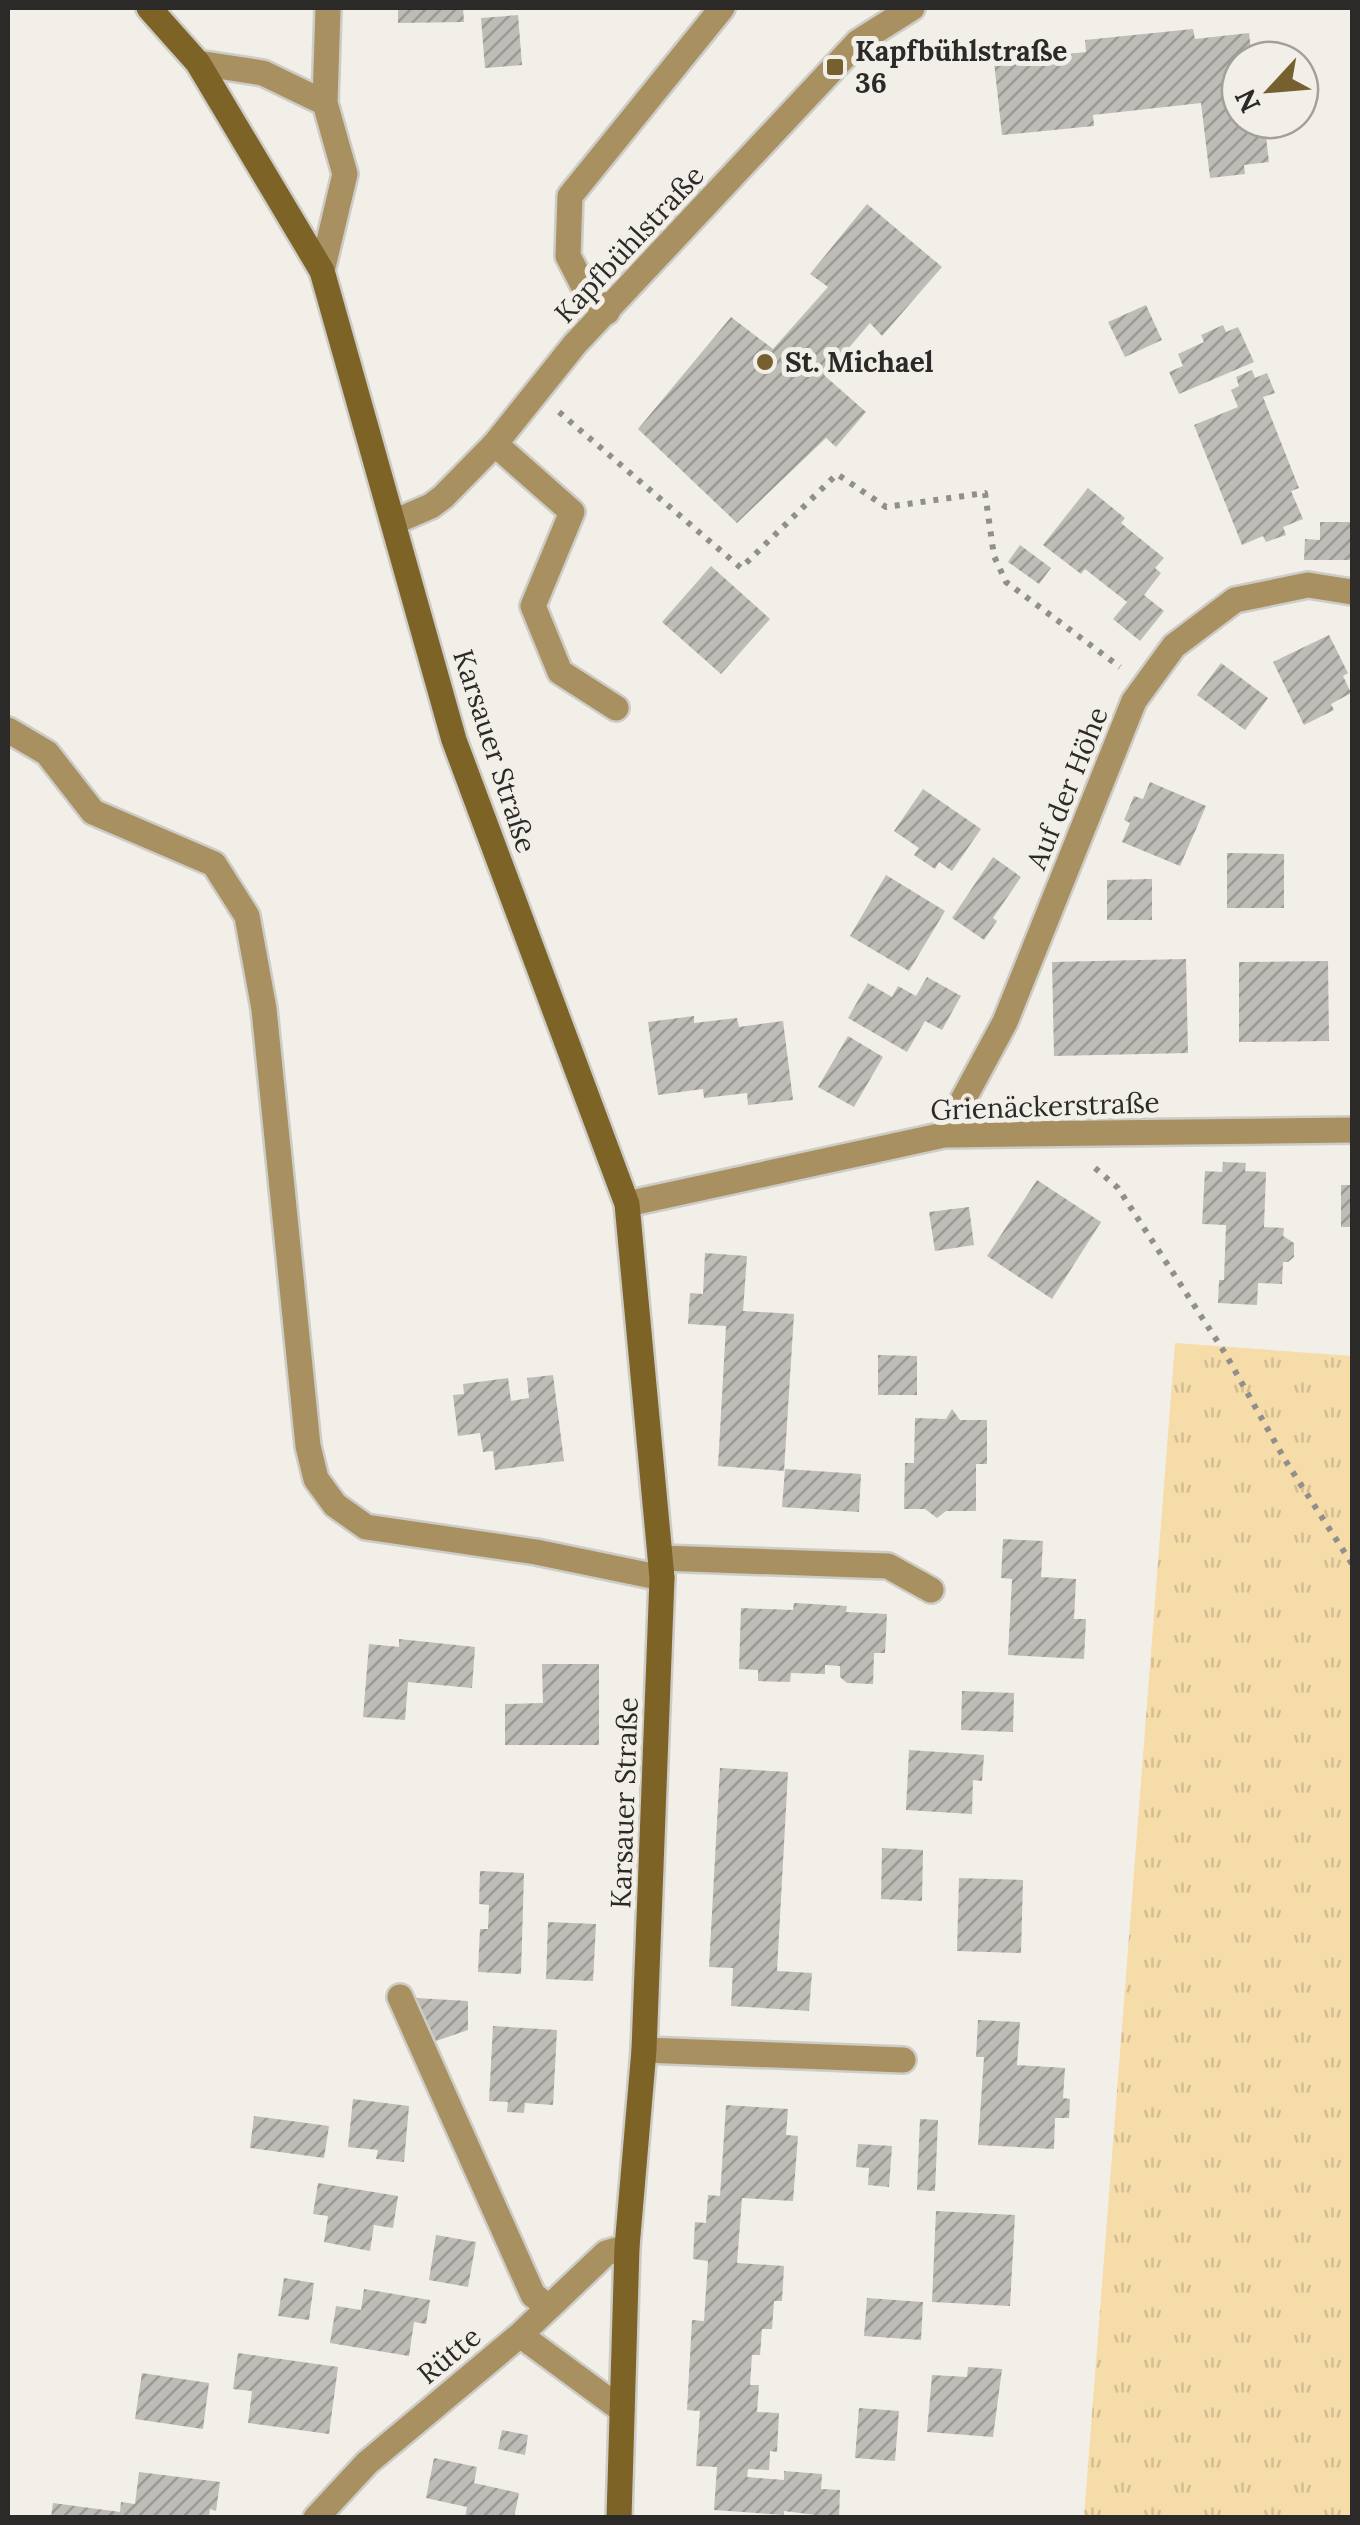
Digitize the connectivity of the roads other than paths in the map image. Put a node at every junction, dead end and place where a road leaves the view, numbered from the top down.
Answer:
1 (149, 8) edge
2 (328, 8) edge
3 (722, 8) edge
4 (912, 8) edge
5 (198, 63) junction
6 (325, 103) junction
7 (322, 271) junction
8 (607, 312) junction
9 (495, 444) junction
10 (394, 522) junction
11 (1352, 592) edge
12 (616, 708) dead end
13 (8, 730) edge
14 (1352, 1130) edge
15 (944, 1136) junction
16 (627, 1204) junction
17 (661, 1568) junction
18 (931, 1590) dead end
19 (400, 1997) dead end
20 (644, 2050) junction
21 (903, 2060) dead end
22 (627, 2247) junction
23 (549, 2307) junction
24 (520, 2335) junction
25 (622, 2410) junction
26 (316, 2518) edge
27 (619, 2518) edge

1 - 5 street, Karsauer Straße
2 - 6 street
3 - 8 street
4 - 8 street, Kapfbühlstraße
5 - 6 street
5 - 7 street, Karsauer Straße
6 - 7 street
7 - 10 street, Karsauer Straße
8 - 9 street, Kapfbühlstraße
9 - 10 street, Kapfbühlstraße
9 - 12 street
10 - 16 street, Karsauer Straße
11 - 15 street, Auf der Höhe
13 - 17 street
14 - 15 street, Grienäckerstraße
15 - 16 street, Grienäckerstraße
16 - 17 street, Karsauer Straße
17 - 18 street
17 - 20 street, Karsauer Straße
19 - 23 street
20 - 21 street
20 - 22 street, Karsauer Straße
22 - 23 street, Rütte
22 - 25 street, Karsauer Straße
23 - 24 street, Rütte
24 - 25 street
24 - 26 street, Rütte
25 - 27 street, Karsauer Straße

